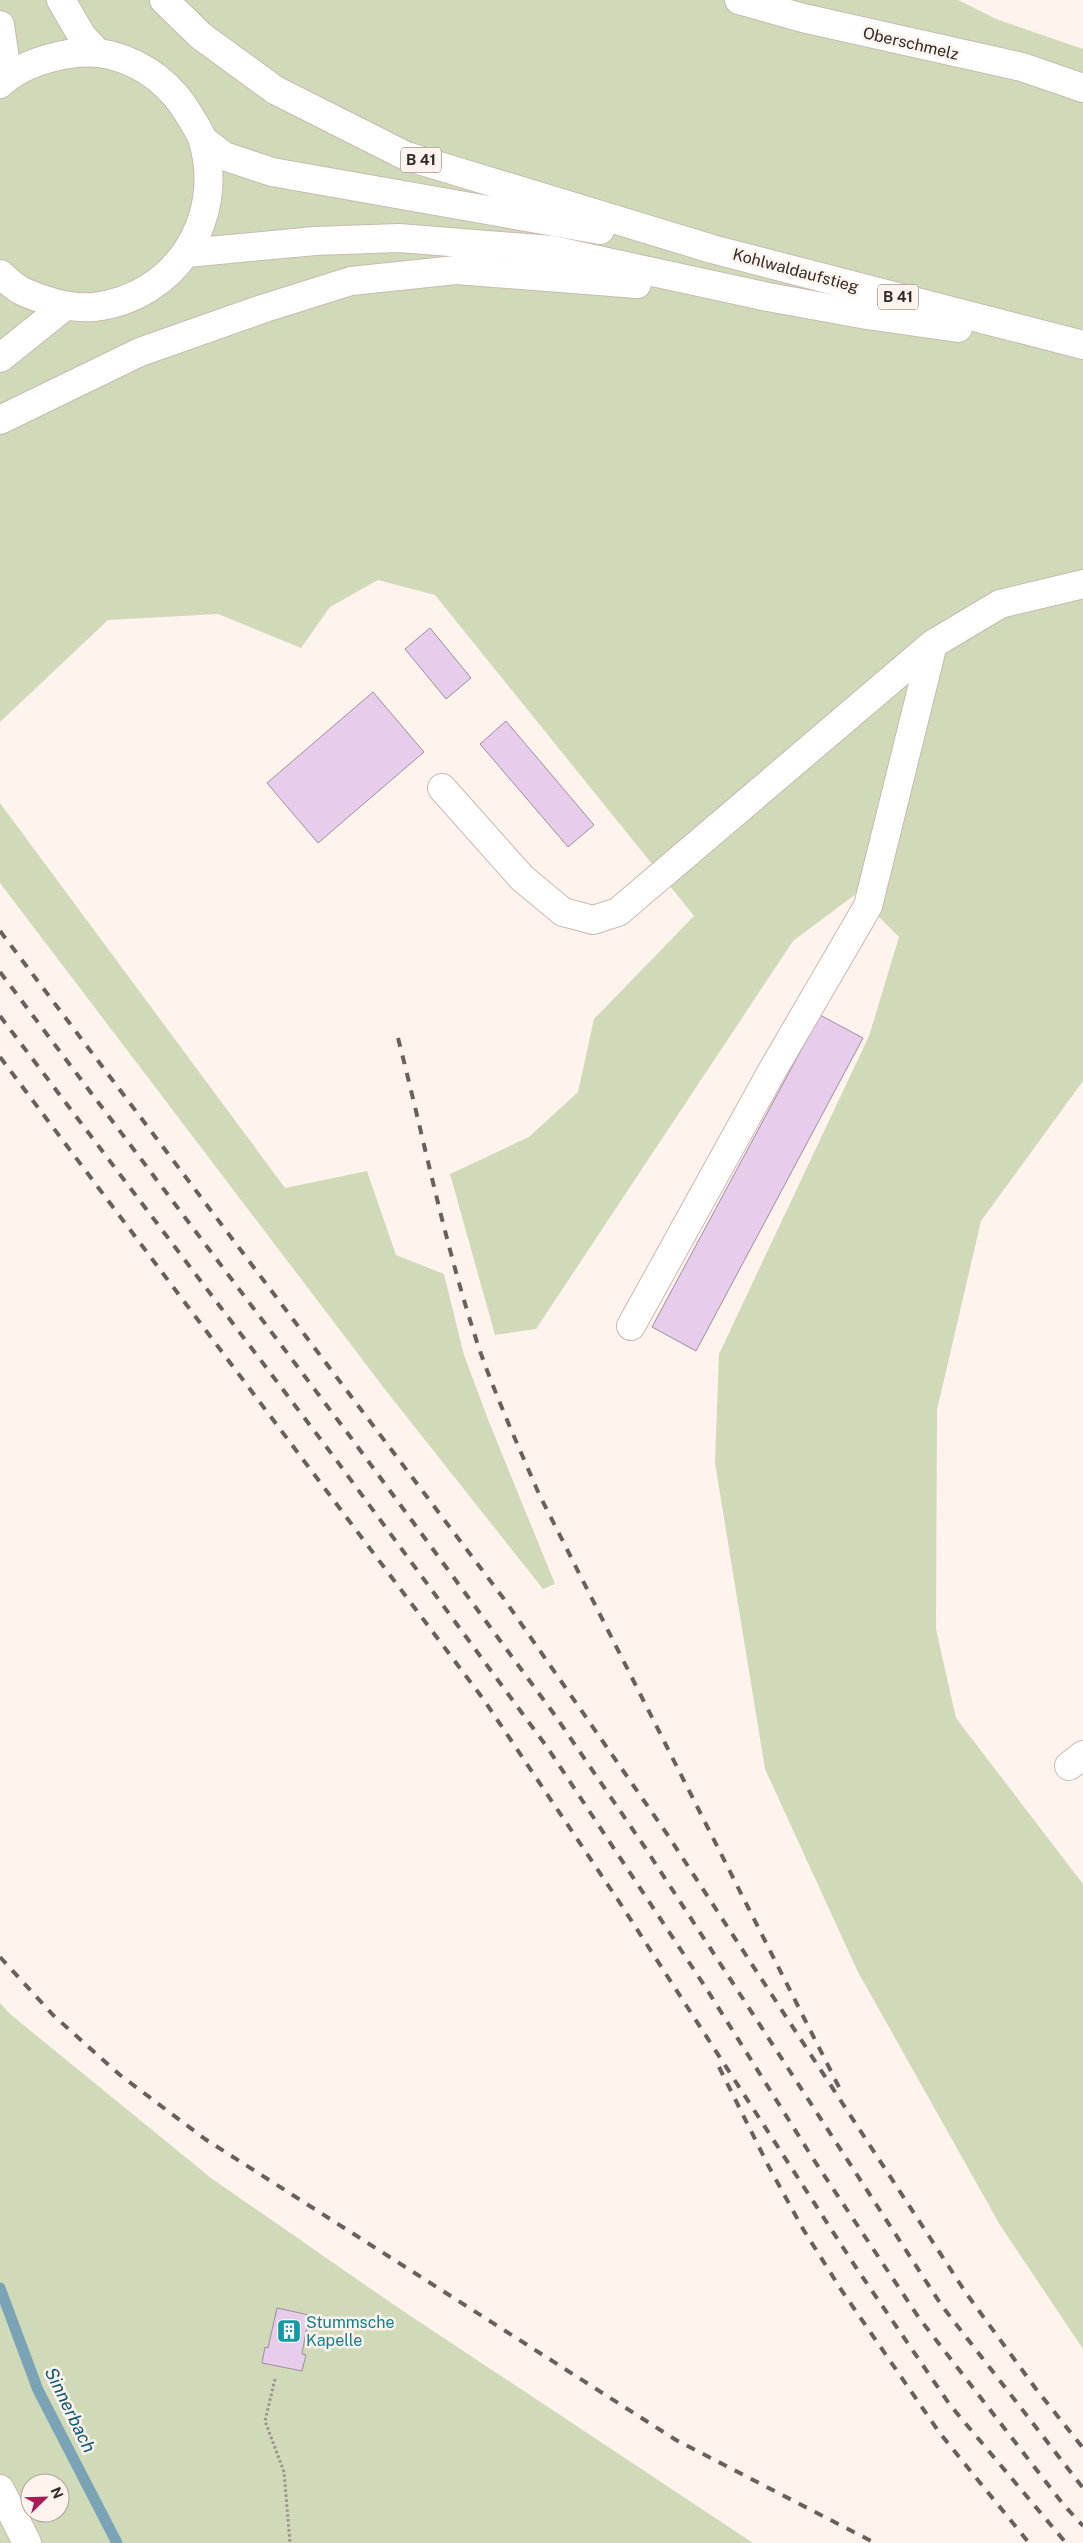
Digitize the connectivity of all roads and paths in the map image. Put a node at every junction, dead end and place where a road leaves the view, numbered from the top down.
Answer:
1 (61, 0) edge
2 (164, 0) edge
3 (739, 0) edge
4 (0, 25) edge
5 (98, 53) junction
6 (1, 83) edge
7 (1083, 88) edge
8 (203, 140) junction
9 (712, 249) junction
10 (187, 253) junction
11 (0, 274) edge
12 (768, 297) junction
13 (65, 306) junction
14 (1083, 345) edge
15 (0, 358) edge
16 (0, 420) edge
17 (1083, 584) edge
18 (934, 644) junction
19 (442, 788) dead end
20 (630, 1326) dead end
21 (275, 2379) dead end
22 (0, 2489) edge
23 (27, 2543) edge
24 (290, 2543) edge

1 - 5 main road
2 - 9 main road, B 41
3 - 7 main road, Oberschmelz
4 - 6 main road, B 41
5 - 6 main road, B 41
5 - 8 main road, B 41
8 - 9 main road, B 41
8 - 10 main road, B 41
9 - 14 main road, Kohlwaldaufstieg / B 41
10 - 12 main road, B 41
10 - 13 main road, B 41
11 - 13 main road, B 41
12 - 14 main road, Kohlwaldaufstieg / B 41
12 - 16 main road, B 41
13 - 15 main road
17 - 18 main road
18 - 19 main road
18 - 20 main road
21 - 24 path
22 - 23 main road

